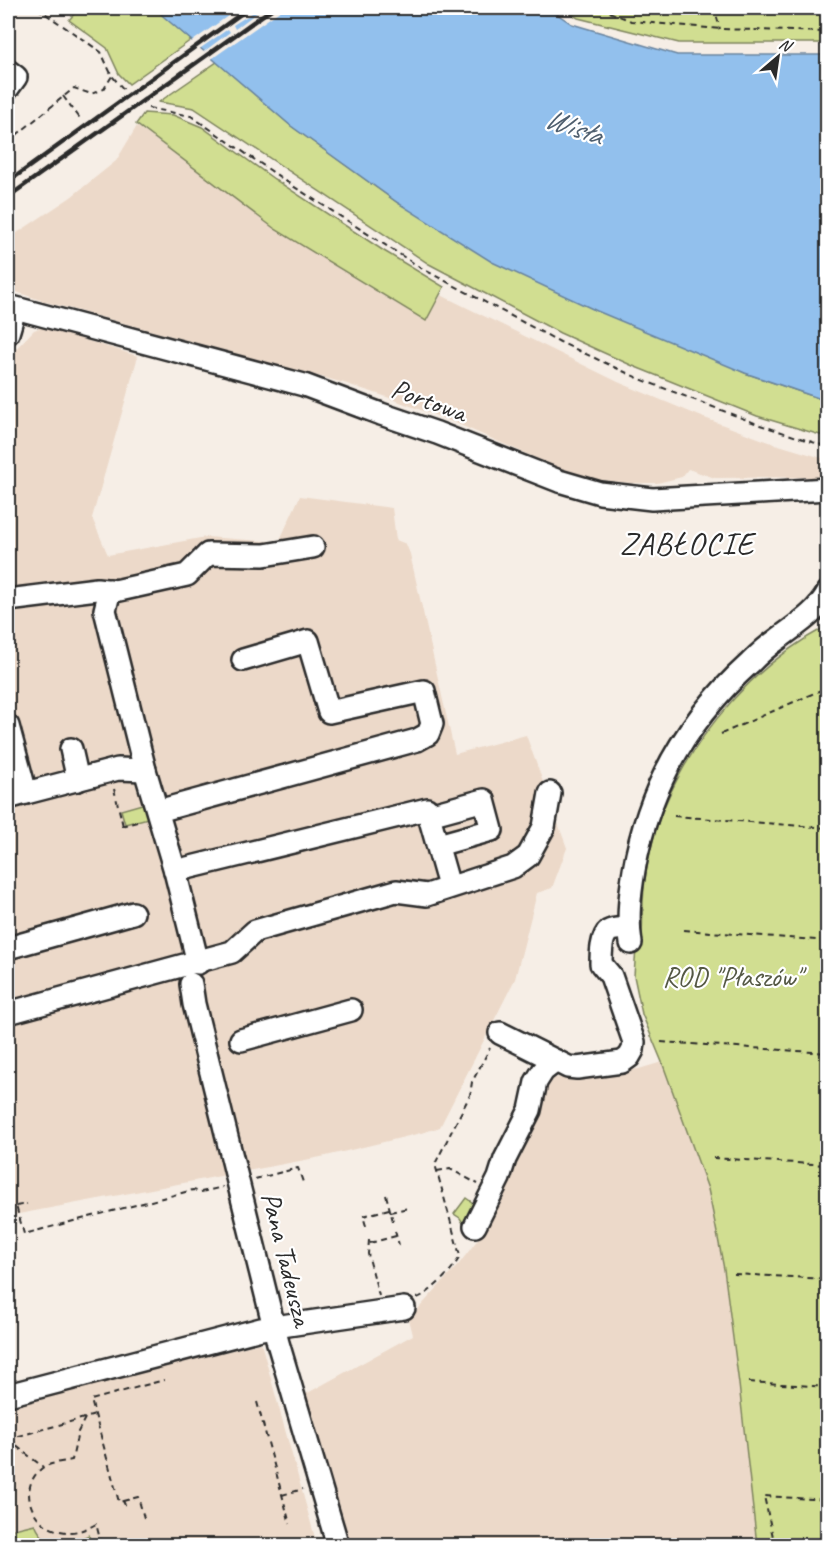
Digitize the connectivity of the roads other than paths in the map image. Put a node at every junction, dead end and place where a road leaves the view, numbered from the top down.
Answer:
1 (8, 71) edge
2 (8, 88) edge
3 (11, 308) edge
4 (8, 333) edge
5 (828, 489) edge
6 (313, 547) dead end
7 (110, 590) junction
8 (828, 592) edge
9 (8, 600) edge
10 (243, 660) dead end
11 (8, 726) edge
12 (71, 749) dead end
13 (145, 770) junction
14 (78, 780) junction
15 (550, 793) dead end
16 (17, 796) edge
17 (158, 811) junction
18 (429, 815) junction
19 (438, 845) junction
20 (175, 871) junction
21 (449, 886) junction
22 (133, 913) dead end
23 (8, 948) edge
24 (198, 963) junction
25 (191, 984) dead end
26 (351, 1010) dead end
27 (8, 1013) edge
28 (496, 1037) road end
29 (241, 1040) dead end
30 (556, 1060) junction
31 (475, 1226) dead end
32 (408, 1303) road end
33 (274, 1327) junction
34 (8, 1395) edge
35 (338, 1545) edge

1 - 2 street
3 - 4 street
3 - 5 street, Portowa
6 - 7 street
7 - 9 street
7 - 13 street
8 - 30 street
10 - 17 street
11 - 16 street
12 - 14 street
13 - 14 street
13 - 17 street
14 - 16 street
15 - 21 street
17 - 20 street
18 - 19 street
18 - 19 street
18 - 20 street
19 - 21 street
20 - 24 street
21 - 24 street
22 - 23 street
24 - 27 street
25 - 33 street, Pana Tadeusza
26 - 29 street
28 - 30 street
30 - 31 street
32 - 33 street
33 - 34 street
33 - 35 street, Pana Tadeusza

